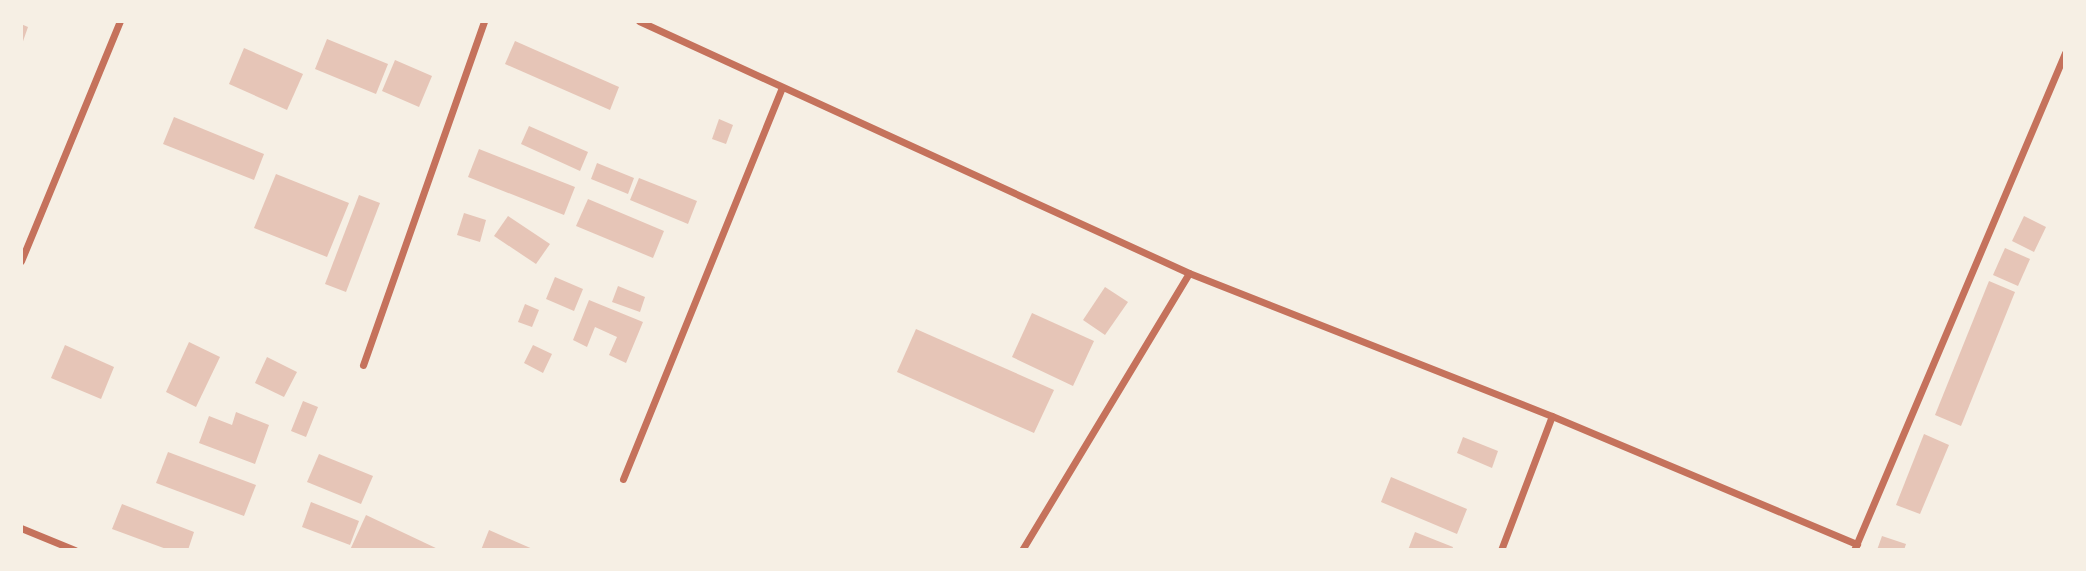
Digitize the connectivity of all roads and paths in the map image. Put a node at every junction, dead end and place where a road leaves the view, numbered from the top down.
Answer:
1 (120, 21) edge
2 (484, 21) edge
3 (639, 21) edge
4 (2065, 53) edge
5 (781, 89) junction
6 (21, 261) edge
7 (1189, 273) junction
8 (363, 365) dead end
9 (1552, 416) junction
10 (624, 479) dead end
11 (21, 528) edge
12 (1855, 547) edge
13 (75, 550) edge
14 (1022, 550) edge
15 (1501, 550) edge

1 - 6 street
2 - 8 street
3 - 5 street
4 - 12 street
5 - 7 street
5 - 10 street
7 - 9 street
7 - 14 street
9 - 12 street
9 - 15 street
11 - 13 street

